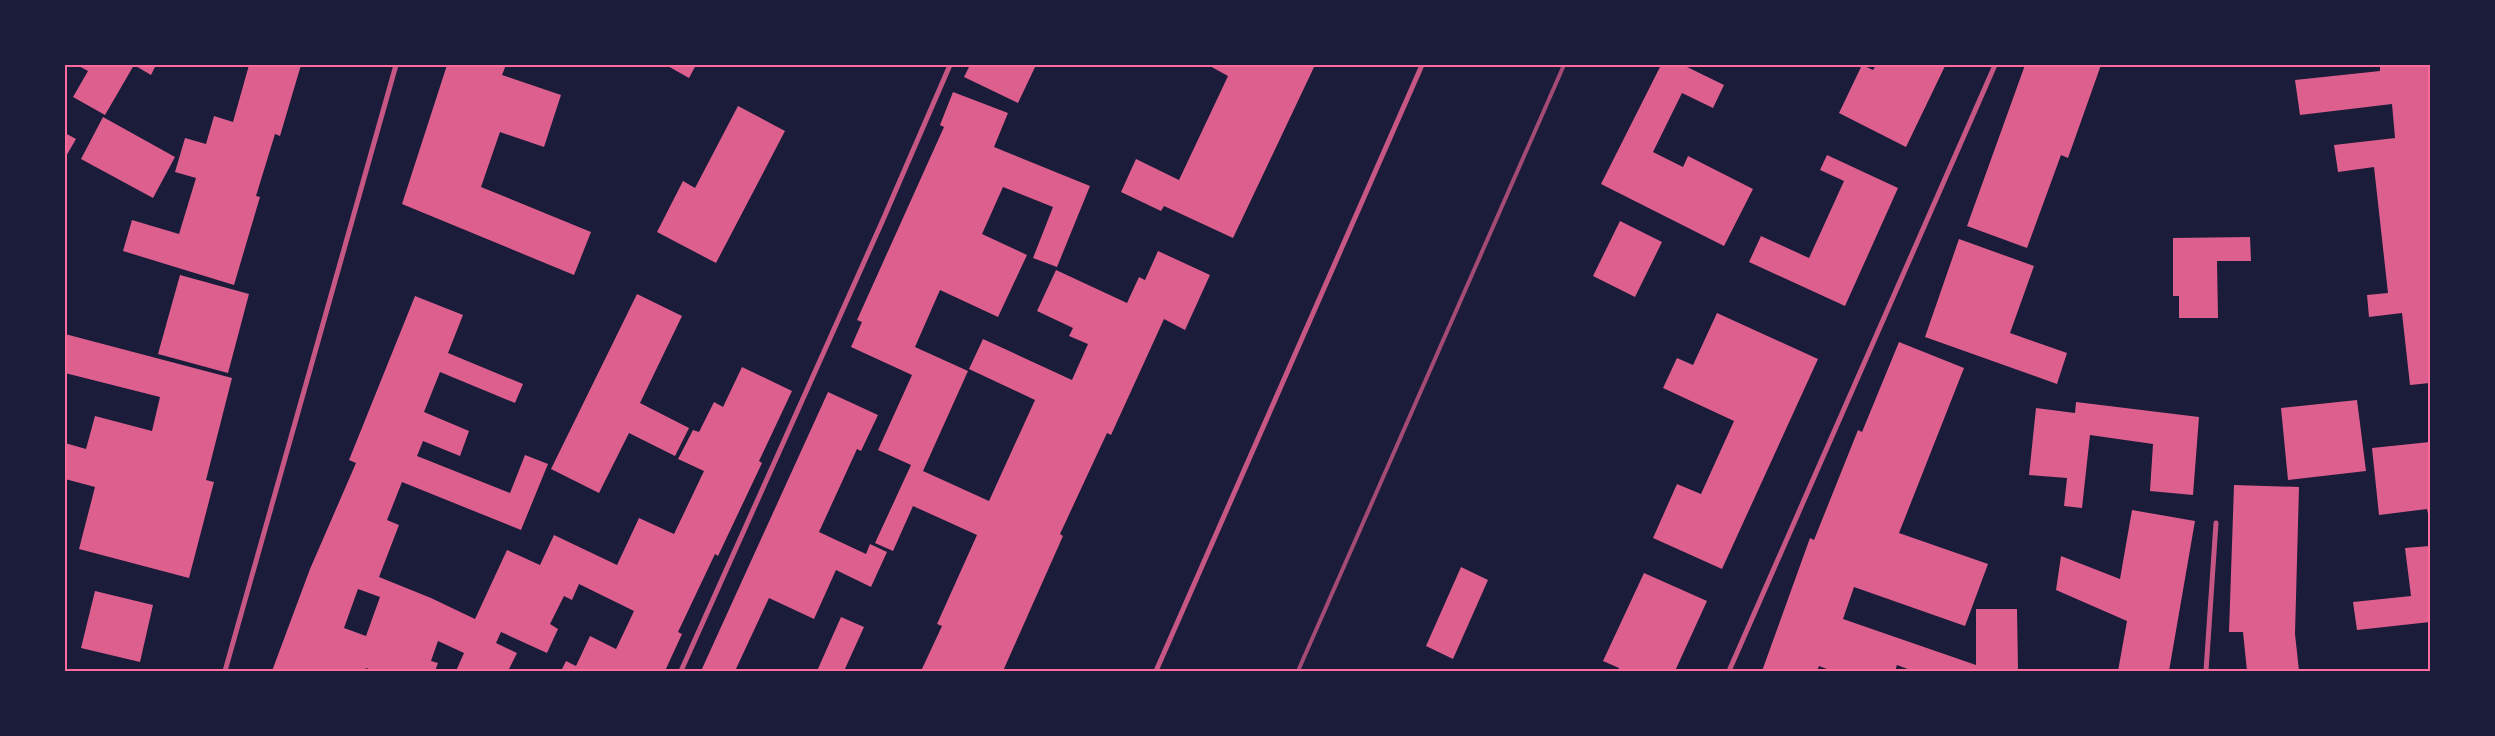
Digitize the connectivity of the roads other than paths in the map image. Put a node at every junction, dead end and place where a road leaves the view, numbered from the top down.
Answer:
1 (396, 65) edge
2 (950, 65) edge
3 (1422, 65) edge
4 (1995, 65) edge
5 (2216, 523) dead end
6 (225, 671) edge
7 (681, 671) edge
8 (1156, 671) edge
9 (1729, 671) edge
10 (2206, 671) edge

1 - 6 street
2 - 7 street
3 - 8 street
4 - 9 street
5 - 10 street

